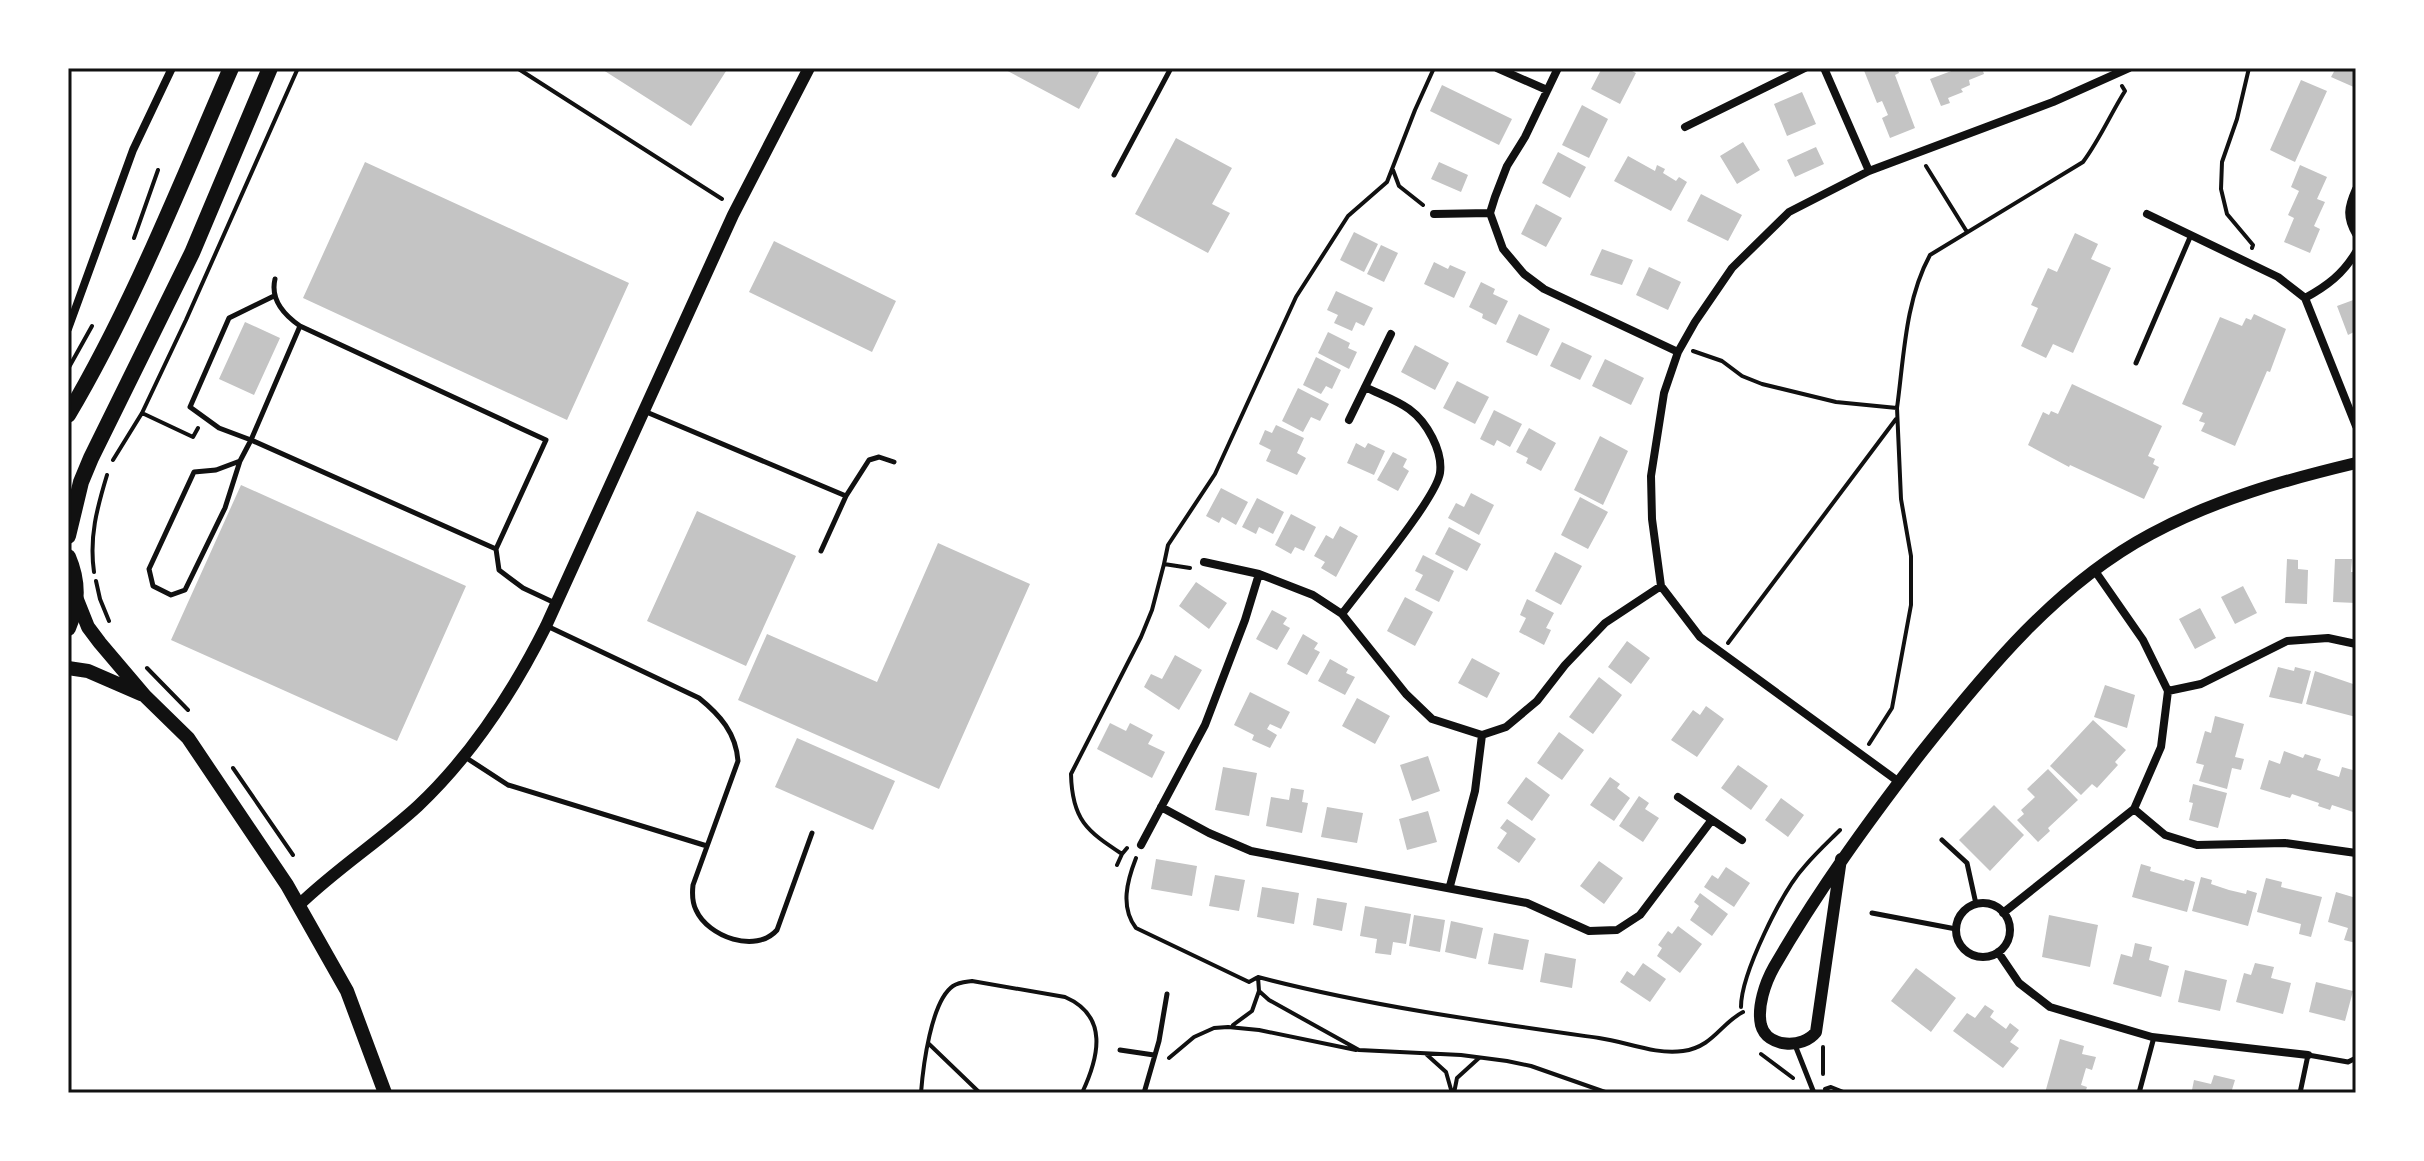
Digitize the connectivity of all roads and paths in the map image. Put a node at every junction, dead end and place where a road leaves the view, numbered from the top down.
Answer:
1 (172, 68) edge
2 (231, 68) edge
3 (270, 68) edge
4 (517, 68) edge
5 (809, 68) edge
6 (1171, 68) edge
7 (1434, 68) edge
8 (1497, 68) edge
9 (1558, 68) edge
10 (1805, 68) edge
11 (1824, 68) edge
12 (2129, 68) edge
13 (2249, 68) edge
14 (1547, 90) junction
15 (2125, 91) dead end
16 (1685, 127) dead end
17 (1918, 153) junction
18 (1393, 168) junction
19 (1869, 171) junction
20 (1114, 175) dead end
21 (2356, 189) edge
22 (722, 199) dead end
23 (1490, 213) junction
24 (1434, 214) joint
25 (2147, 214) dead end
26 (1967, 232) junction
27 (2356, 234) edge
28 (2191, 235) junction
29 (2356, 252) edge
30 (2246, 260) junction
31 (275, 279) dead end
32 (274, 296) junction
33 (2305, 298) junction
34 (300, 326) junction
35 (68, 329) edge
36 (1391, 334) dead end
37 (1679, 350) junction
38 (2136, 363) dead end
39 (1365, 387) junction
40 (1897, 408) junction
41 (643, 411) junction
42 (142, 413) dead end
43 (68, 415) edge
44 (1897, 417) junction
45 (1349, 420) dead end
46 (2356, 426) edge
47 (219, 428) junction
48 (251, 440) junction
49 (240, 461) junction
50 (894, 462) dead end
51 (2356, 463) edge
52 (846, 496) junction
53 (68, 536) edge
54 (496, 549) junction
55 (821, 551) dead end
56 (68, 557) edge
57 (1204, 562) joint
58 (1164, 564) junction
59 (2095, 571) junction
60 (1259, 574) junction
61 (1661, 586) junction
62 (76, 597) junction
63 (556, 603) junction
64 (1342, 614) junction
65 (546, 626) junction
66 (68, 628) edge
67 (2356, 644) edge
68 (1720, 653) junction
69 (68, 668) edge
70 (2168, 691) junction
71 (145, 696) junction
72 (1482, 735) junction
73 (1862, 756) junction
74 (464, 757) junction
75 (1899, 782) junction
76 (1678, 797) dead end
77 (1161, 807) junction
78 (2134, 809) junction
79 (1711, 821) junction
80 (1846, 824) dead end
81 (812, 833) dead end
82 (1742, 840) dead end
83 (1942, 840) dead end
84 (1141, 845) junction
85 (707, 846) junction
86 (2356, 853) edge
87 (1122, 854) junction
88 (1841, 859) junction
89 (1117, 865) dead end
90 (1450, 886) junction
91 (1976, 904) junction
92 (299, 905) junction
93 (1872, 913) dead end
94 (2003, 913) junction
95 (1956, 929) junction
96 (1998, 952) junction
97 (1258, 977) junction
98 (1259, 991) junction
99 (1167, 994) dead end
100 (1761, 1006) junction
101 (1742, 1012) junction
102 (1742, 1023) dead end
103 (1228, 1027) junction
104 (1825, 1035) dead end
105 (2154, 1037) junction
106 (928, 1043) junction
107 (1795, 1044) junction
108 (1120, 1050) dead end
109 (1359, 1050) junction
110 (1759, 1052) dead end
111 (1426, 1054) junction
112 (1154, 1055) junction
113 (2308, 1055) junction
114 (1480, 1057) junction
115 (2356, 1058) edge
116 (1794, 1079) dead end
117 (1829, 1090) edge
118 (385, 1093) edge
119 (921, 1093) edge
120 (980, 1093) edge
121 (1082, 1093) edge
122 (1144, 1093) edge
123 (1453, 1093) edge
124 (1608, 1093) edge
125 (1815, 1093) edge
126 (1846, 1093) edge
127 (2139, 1093) edge
128 (2300, 1093) edge

1 - 35 street
2 - 43 main road
3 - 53 main road
4 - 22 path
5 - 41 street
6 - 20 lane
7 - 18 path
8 - 14 street
9 - 14 street
10 - 16 street
11 - 19 street
12 - 17 street
13 - 30 path
14 - 23 street
15 - 26 path
17 - 19 street
17 - 26 path
18 - 24 path
18 - 58 path
19 - 37 street
21 - 27 street
23 - 24 street
23 - 37 street
25 - 28 street
26 - 40 path
28 - 30 street
28 - 38 lane
29 - 33 street
30 - 33 street
31 - 32 lane
32 - 34 lane
32 - 47 lane
33 - 46 street
34 - 48 lane
34 - 54 lane
36 - 39 street
37 - 40 path
37 - 61 street
39 - 45 street
39 - 64 street
40 - 44 path
41 - 52 lane
41 - 63 street
42 - 47 path
44 - 68 path
44 - 73 path
47 - 48 lane
48 - 49 lane
48 - 54 lane
49 - 49 lane
50 - 52 lane
51 - 59 street
52 - 55 lane
54 - 63 lane
56 - 62 main road
57 - 58 path
57 - 60 street
58 - 87 path
59 - 70 street
59 - 75 street
60 - 64 street
60 - 77 street
61 - 68 street
61 - 72 street
62 - 66 main road
62 - 71 main road
63 - 65 street
64 - 72 street
65 - 74 street
65 - 85 lane
67 - 70 street
68 - 73 street
69 - 71 main road
70 - 78 street
71 - 92 main road
72 - 90 street
73 - 75 street
74 - 85 lane
74 - 92 street
75 - 88 street
76 - 79 street
77 - 84 street
77 - 90 street
78 - 86 street
78 - 94 street
79 - 82 street
79 - 90 street
80 - 101 path
81 - 85 lane
83 - 91 lane
84 - 87 path
84 - 97 path
87 - 89 path
88 - 100 street
88 - 107 street
91 - 94 street
91 - 95 street
92 - 118 main road
93 - 95 lane
94 - 96 street
95 - 96 street
96 - 105 street
97 - 98 path
97 - 101 path
98 - 103 path
98 - 109 path
99 - 112 lane
100 - 101 path
100 - 107 street
101 - 102 path
103 - 109 path
103 - 112 path
104 - 117 path
105 - 113 street
105 - 127 lane
106 - 119 path
106 - 120 path
106 - 121 path
107 - 125 lane
108 - 112 lane
109 - 111 path
110 - 116 path
111 - 114 path
111 - 123 path
112 - 122 lane
113 - 115 lane
113 - 128 lane
114 - 123 path
114 - 124 path
117 - 125 path
117 - 126 path

